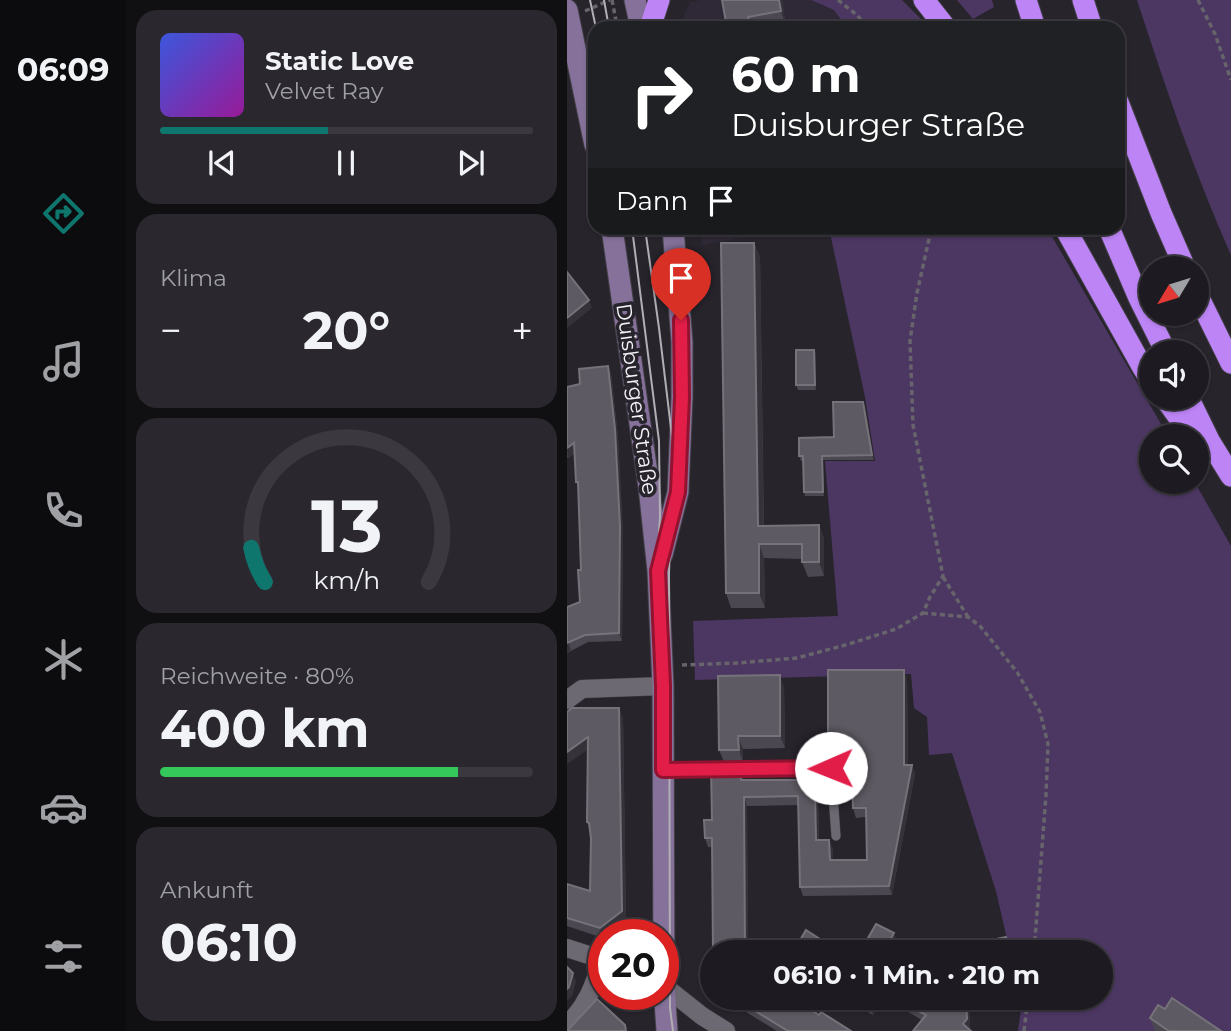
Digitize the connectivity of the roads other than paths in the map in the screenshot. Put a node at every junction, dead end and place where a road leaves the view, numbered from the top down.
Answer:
1 (635, 0) edge
2 (659, 0) edge
3 (924, 0) edge
4 (1026, 0) edge
5 (1083, 0) edge
6 (567, 10) edge
7 (640, 21) edge
8 (652, 21) edge
9 (940, 21) edge
10 (1033, 21) edge
11 (1090, 21) edge
12 (588, 111) edge
13 (1125, 120) edge
14 (613, 235) edge
15 (674, 235) edge
16 (1069, 235) edge
17 (1112, 235) edge
18 (1180, 256) edge
19 (1209, 318) edge
20 (1160, 340) edge
21 (1139, 361) edge
22 (1231, 363) edge
23 (1194, 410) edge
24 (1209, 458) edge
25 (1231, 476) edge
26 (1231, 488) edge
27 (658, 571) junction
28 (662, 676) junction
29 (567, 700) edge
30 (663, 770) junction
31 (836, 836) dead end
32 (664, 919) edge
33 (567, 948) edge
34 (588, 955) edge
35 (588, 997) edge
36 (679, 998) edge
37 (666, 1010) edge
38 (567, 1025) edge
39 (667, 1031) edge
40 (726, 1031) edge

1 - 7 main road
2 - 8 highway
3 - 9 highway
4 - 10 highway
5 - 11 highway
6 - 12 main road
13 - 18 highway
14 - 27 main road, Duisburger Straße
15 - 27 main road, Duisburger Straße
16 - 21 highway
17 - 20 highway
19 - 22 highway
23 - 25 highway
24 - 26 highway
27 - 28 main road, Duisburger Straße
28 - 29 street
28 - 30 main road, Duisburger Straße
30 - 31 lane
30 - 32 main road, Duisburger Straße
33 - 34 street
35 - 38 street
36 - 40 street
37 - 39 main road, Duisburger Straße

